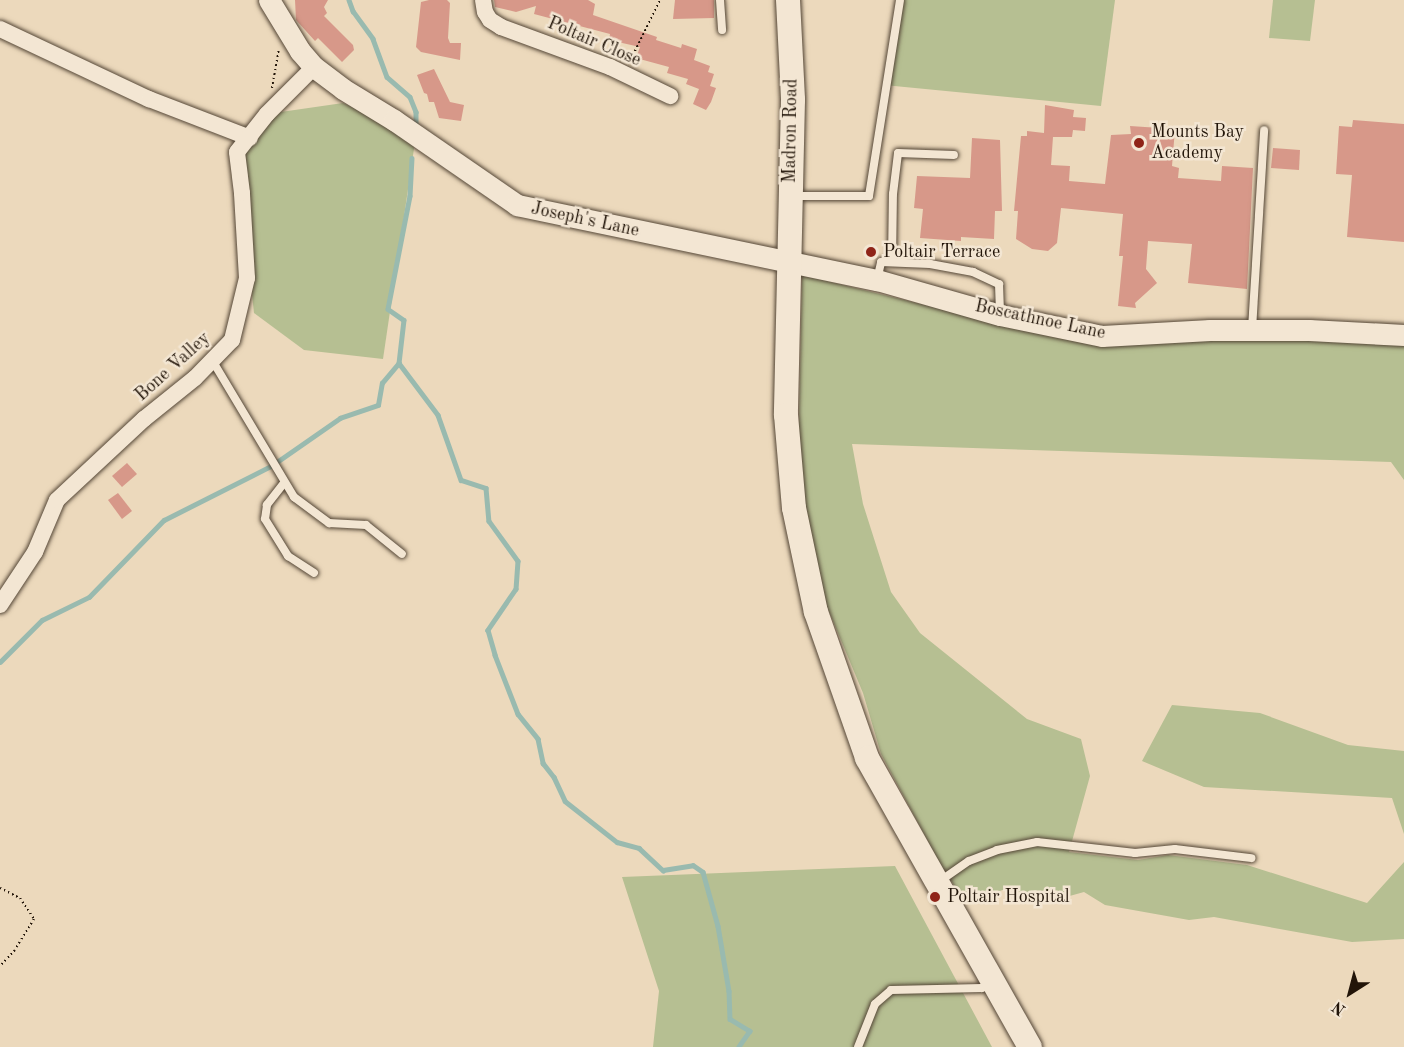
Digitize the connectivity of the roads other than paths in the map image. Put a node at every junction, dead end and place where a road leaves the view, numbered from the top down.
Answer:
1 (483, 0) edge
2 (720, 0) edge
3 (788, 0) edge
4 (900, 0) edge
5 (278, 6) edge
6 (0, 29) edge
7 (722, 30) dead end
8 (314, 67) junction
9 (670, 96) dead end
10 (1264, 130) dead end
11 (250, 138) junction
12 (954, 155) dead end
13 (790, 196) junction
14 (788, 262) junction
15 (892, 262) junction
16 (877, 280) junction
17 (1000, 315) junction
18 (1252, 330) junction
19 (1404, 335) edge
20 (212, 360) junction
21 (284, 483) junction
22 (402, 554) dead end
23 (315, 573) dead end
24 (0, 605) edge
25 (1251, 858) dead end
26 (937, 883) junction
27 (992, 983) junction
28 (858, 1047) edge
29 (1030, 1047) edge

1 - 9 street, Poltair Close
2 - 7 lane
3 - 13 main road, Madron Road
4 - 13 lane
5 - 8 street, Joseph's Lane
6 - 11 street
8 - 11 street, Bone Valley
8 - 14 street, Joseph's Lane
10 - 18 lane
11 - 20 street, Bone Valley
12 - 15 lane
13 - 14 main road, Madron Road
14 - 16 street, Boscathnoe Lane
14 - 26 main road, Madron Road
15 - 16 lane
15 - 17 lane
16 - 17 street, Boscathnoe Lane
17 - 18 street, Boscathnoe Lane
18 - 19 street, Boscathnoe Lane
20 - 21 lane
20 - 24 street, Bone Valley
21 - 22 lane
21 - 23 lane
25 - 26 lane
26 - 27 main road, Madron Road
27 - 28 lane
27 - 29 main road, Madron Road

